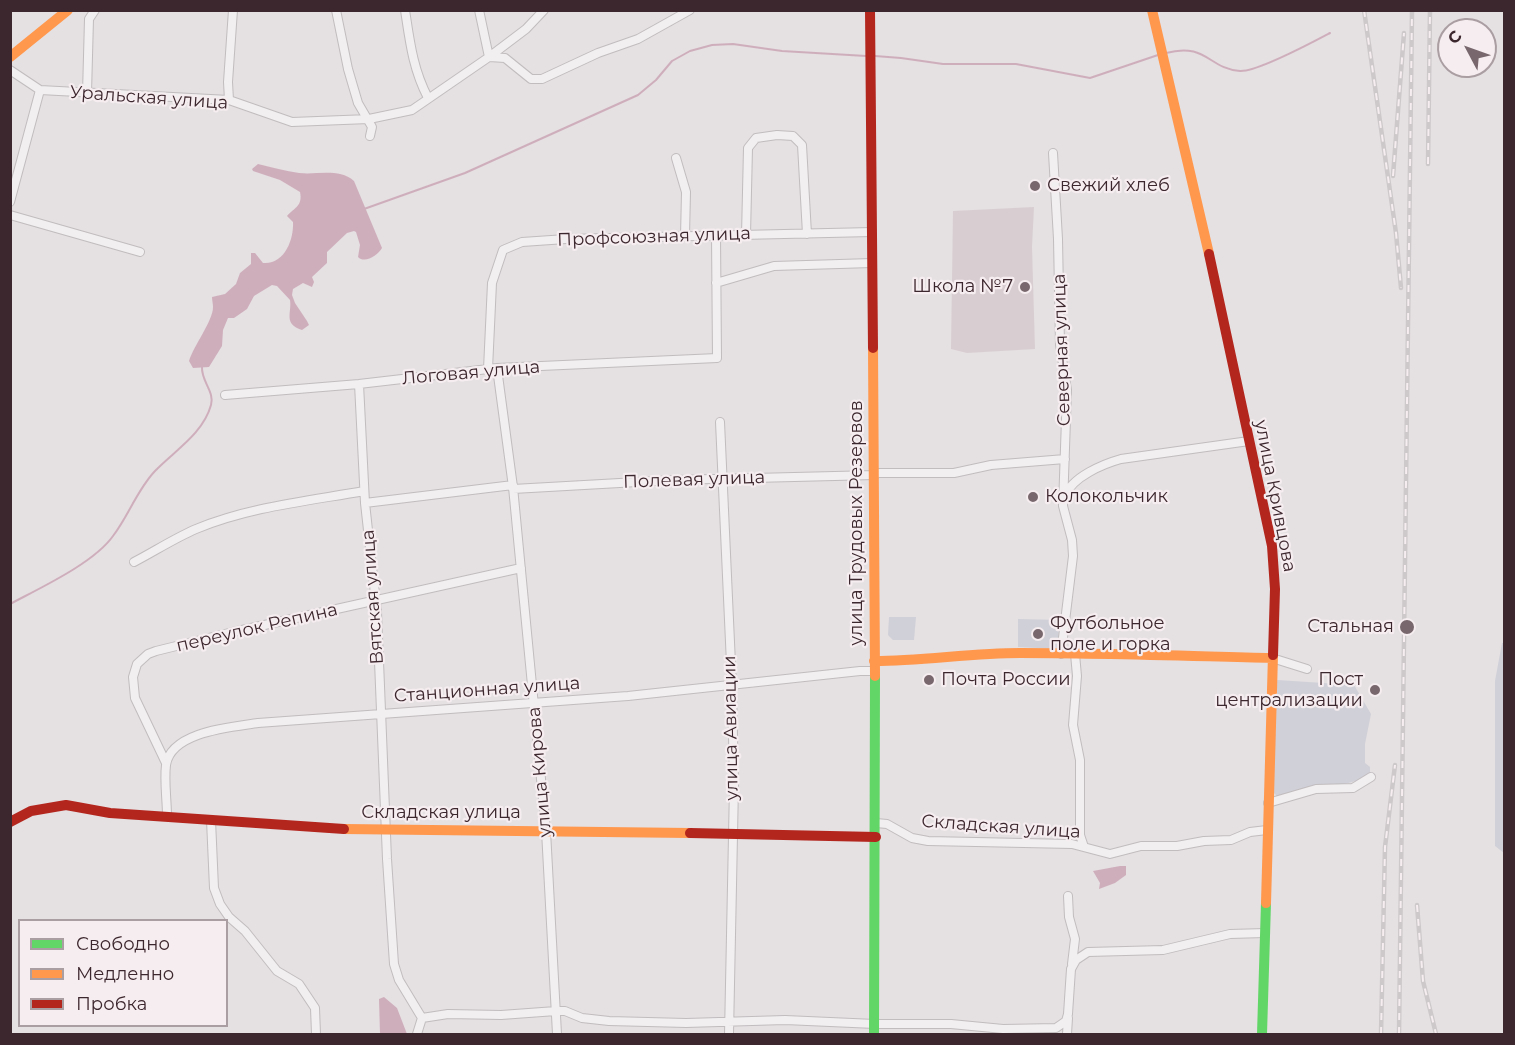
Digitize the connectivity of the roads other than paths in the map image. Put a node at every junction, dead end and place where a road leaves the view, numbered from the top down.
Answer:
1 (68, 10) edge
2 (233, 10) edge
3 (336, 10) edge
4 (405, 10) edge
5 (479, 10) edge
6 (544, 10) edge
7 (690, 10) edge
8 (870, 10) edge
9 (1152, 10) edge
10 (92, 11) edge
11 (10, 57) edge
12 (489, 57) junction
13 (10, 70) edge
14 (40, 90) junction
15 (87, 93) junction
16 (428, 99) junction
17 (229, 100) junction
18 (369, 119) junction
19 (370, 136) dead end
20 (1053, 153) dead end
21 (676, 158) dead end
22 (10, 202) edge
23 (10, 215) edge
24 (872, 232) junction
25 (807, 234) junction
26 (746, 235) junction
27 (685, 236) junction
28 (716, 236) junction
29 (140, 252) dead end
30 (872, 263) junction
31 (716, 283) junction
32 (497, 368) junction
33 (488, 369) junction
34 (359, 384) junction
35 (225, 395) dead end
36 (720, 422) dead end
37 (1249, 441) junction
38 (1065, 459) junction
39 (875, 474) junction
40 (722, 479) junction
41 (513, 487) junction
42 (364, 491) junction
43 (1064, 500) junction
44 (365, 502) junction
45 (134, 562) dead end
46 (521, 568) junction
47 (376, 600) junction
48 (1061, 654) junction
49 (1075, 654) junction
50 (1272, 658) junction
51 (874, 666) junction
52 (1307, 669) dead end
53 (732, 686) junction
54 (534, 703) junction
55 (381, 714) junction
56 (166, 763) junction
57 (1371, 777) dead end
58 (1268, 803) junction
59 (167, 816) junction
60 (211, 820) junction
61 (10, 822) edge
62 (876, 823) junction
63 (386, 829) junction
64 (1268, 830) junction
65 (546, 831) junction
66 (731, 835) junction
67 (876, 837) junction
68 (1084, 847) junction
69 (1068, 896) dead end
70 (1265, 933) junction
71 (1071, 969) junction
72 (556, 1011) junction
73 (1068, 1014) junction
74 (422, 1018) junction
75 (729, 1022) junction
76 (874, 1029) edge
77 (315, 1035) edge
78 (417, 1035) edge
79 (557, 1035) edge
80 (729, 1035) edge
81 (1067, 1035) edge
82 (1262, 1035) edge

1 - 11 main road
2 - 17 street
3 - 18 street
4 - 16 street
5 - 12 street
6 - 12 street, Уральская улица
7 - 12 street
8 - 24 main road, улица Трудовых Резервов
9 - 37 main road, улица Кривцова
10 - 15 street
12 - 16 street, Уральская улица
13 - 14 street
14 - 15 street, Уральская улица
14 - 22 street
15 - 17 street, Уральская улица
16 - 18 street, Уральская улица
17 - 18 street, Уральская улица
18 - 19 street
20 - 38 street, Северная улица
21 - 27 street
23 - 29 street
24 - 25 street, Профсоюзная улица
24 - 30 main road, улица Трудовых Резервов
25 - 26 street, Профсоюзная улица
25 - 26 street
26 - 28 street, Профсоюзная улица
27 - 28 street, Профсоюзная улица
27 - 33 street, Профсоюзная улица
28 - 31 street
30 - 31 street
30 - 39 main road, улица Трудовых Резервов
31 - 32 street, Логовая улица
32 - 33 street, Логовая улица
32 - 41 street, улица Кирова
33 - 34 street, Логовая улица
34 - 35 street, Логовая улица
34 - 42 street, Вятская улица
36 - 40 street, улица Авиации
37 - 43 street
37 - 50 main road, улица Кривцова
38 - 39 street, Полевая улица
38 - 43 street, Северная улица
39 - 40 street, Полевая улица
39 - 51 main road, улица Трудовых Резервов
40 - 41 street, Полевая улица
40 - 53 street, улица Авиации
41 - 44 street, Полевая улица
41 - 46 street, улица Кирова
42 - 44 street, Вятская улица
42 - 45 street
43 - 48 street, Северная улица
44 - 47 street, Вятская улица
46 - 47 street, переулок Репина
46 - 54 street, улица Кирова
47 - 55 street, Вятская улица
47 - 56 street, переулок Репина
48 - 49 main road, Станционная улица
48 - 51 main road, Станционная улица
49 - 50 main road, Станционная улица
49 - 68 street
50 - 52 street
50 - 58 main road, улица Кривцова
51 - 53 street, Станционная улица
51 - 62 main road, улица Трудовых Резервов
53 - 54 street, Станционная улица
53 - 66 street, улица Авиации
54 - 55 street, Станционная улица
54 - 65 street, улица Кирова
55 - 56 street, Станционная улица
55 - 63 street, Вятская улица
56 - 59 street
57 - 58 street
58 - 64 main road, улица Кривцова
59 - 60 main road, Складская улица
59 - 61 main road, Складская улица
60 - 63 main road, Складская улица
60 - 77 street
62 - 67 main road, улица Трудовых Резервов
62 - 68 street, Складская улица
63 - 65 main road, Складская улица
63 - 74 street, Вятская улица
64 - 68 street, Складская улица
64 - 70 main road, улица Кривцова
65 - 66 main road, Складская улица
65 - 72 street, улица Кирова
66 - 67 main road, Складская улица
66 - 75 street, улица Авиации
67 - 76 main road, улица Трудовых Резервов
69 - 71 street
70 - 71 street
70 - 82 main road, улица Кривцова
71 - 73 street
72 - 74 street
72 - 75 street
72 - 79 street, улица Кирова
73 - 76 street
73 - 81 street
74 - 78 street
75 - 76 street
75 - 80 street, улица Авиации

